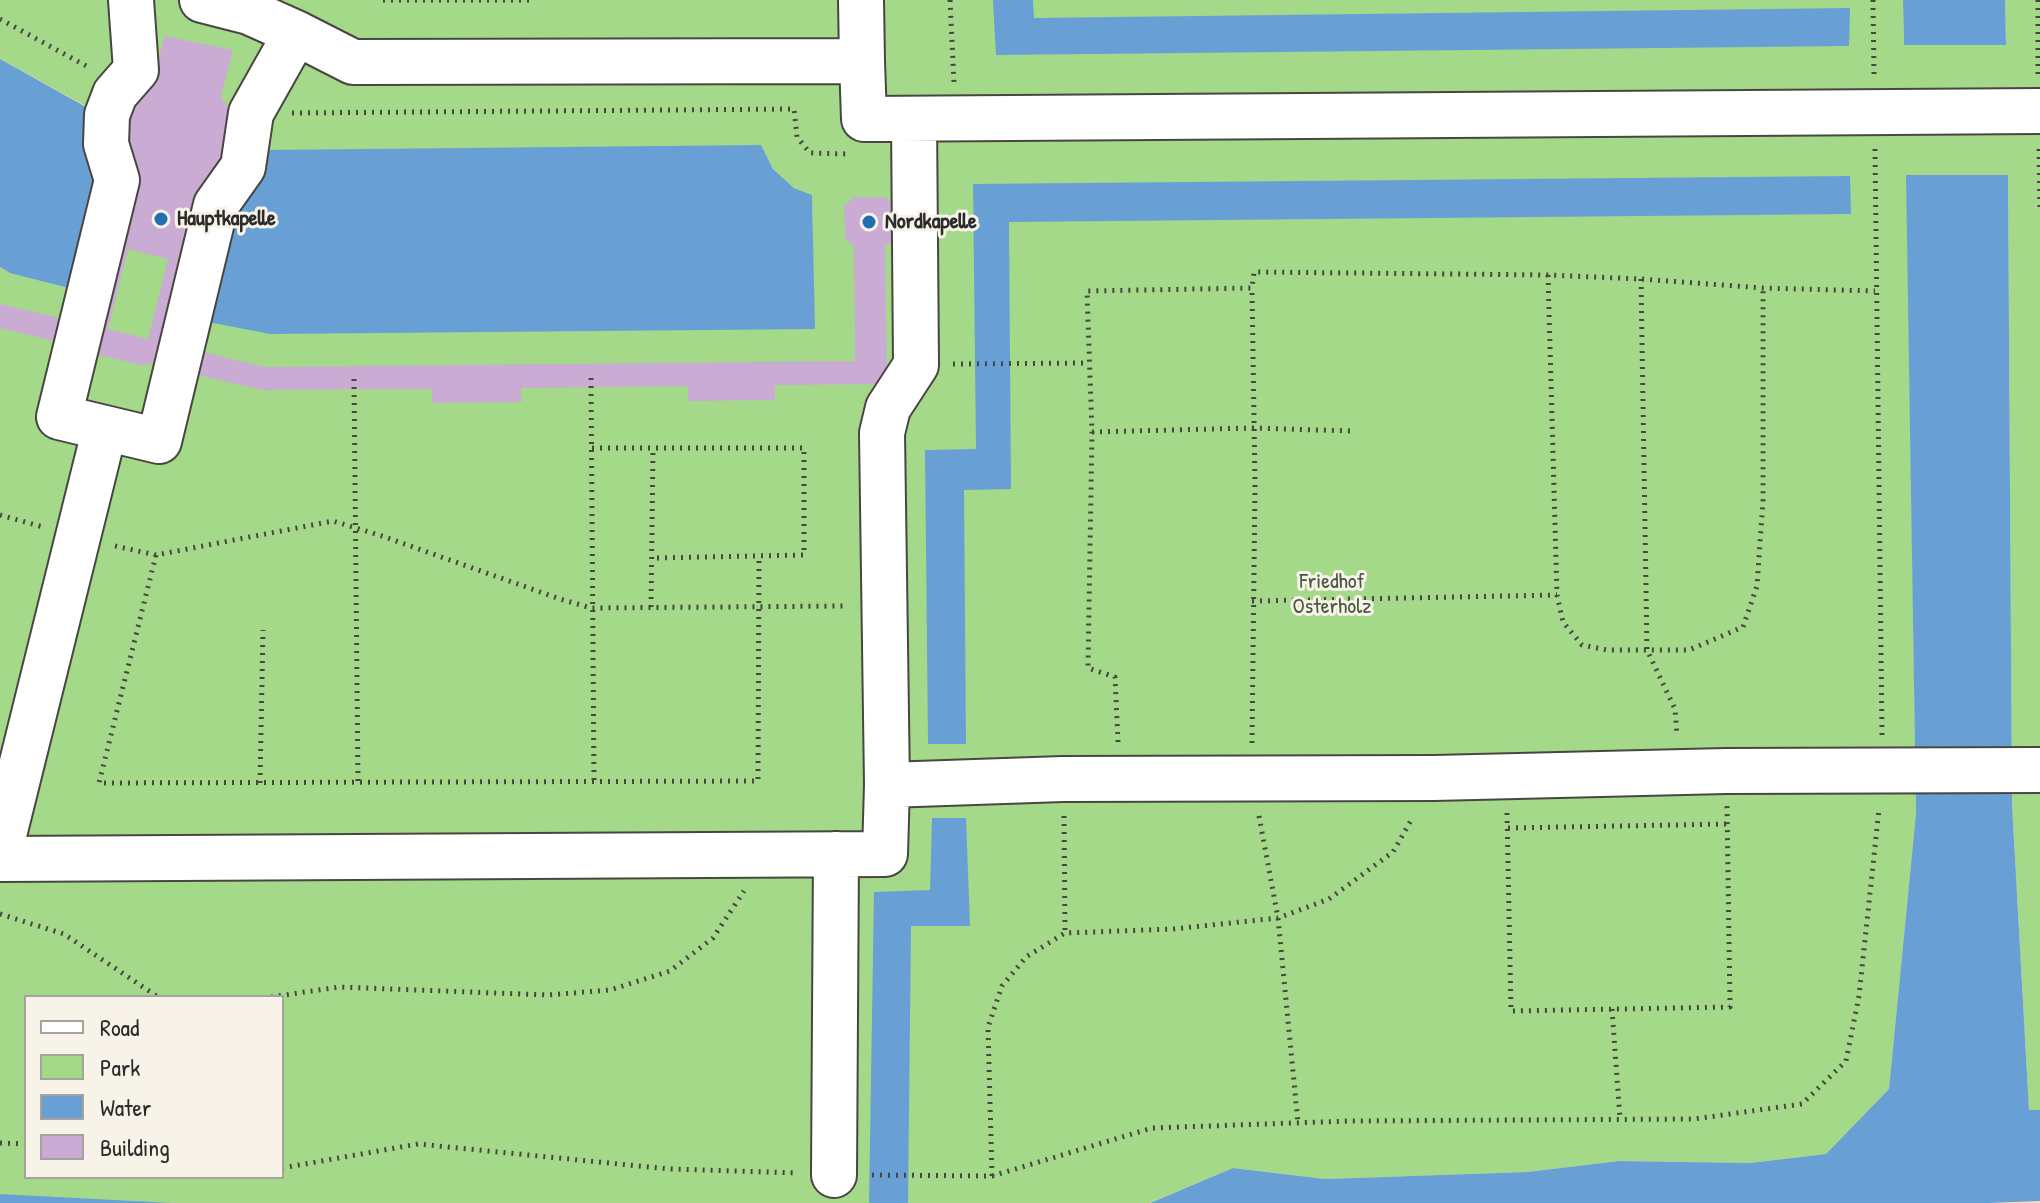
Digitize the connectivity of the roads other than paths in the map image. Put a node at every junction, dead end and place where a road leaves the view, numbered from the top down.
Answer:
1 (131, 0) edge
2 (202, 0) edge
3 (861, 0) edge
4 (296, 33) junction
5 (862, 61) junction
6 (2040, 111) edge
7 (914, 119) junction
8 (105, 428) junction
9 (2038, 770) edge
10 (887, 785) junction
11 (0, 851) edge
12 (836, 854) junction
13 (0, 859) edge
14 (847, 1175) road end

1 - 8 lane
2 - 4 lane
3 - 5 lane
4 - 5 lane
4 - 8 lane
5 - 7 lane
6 - 7 lane
7 - 10 lane
8 - 11 lane
9 - 10 lane
10 - 12 lane
12 - 13 lane
12 - 14 lane

